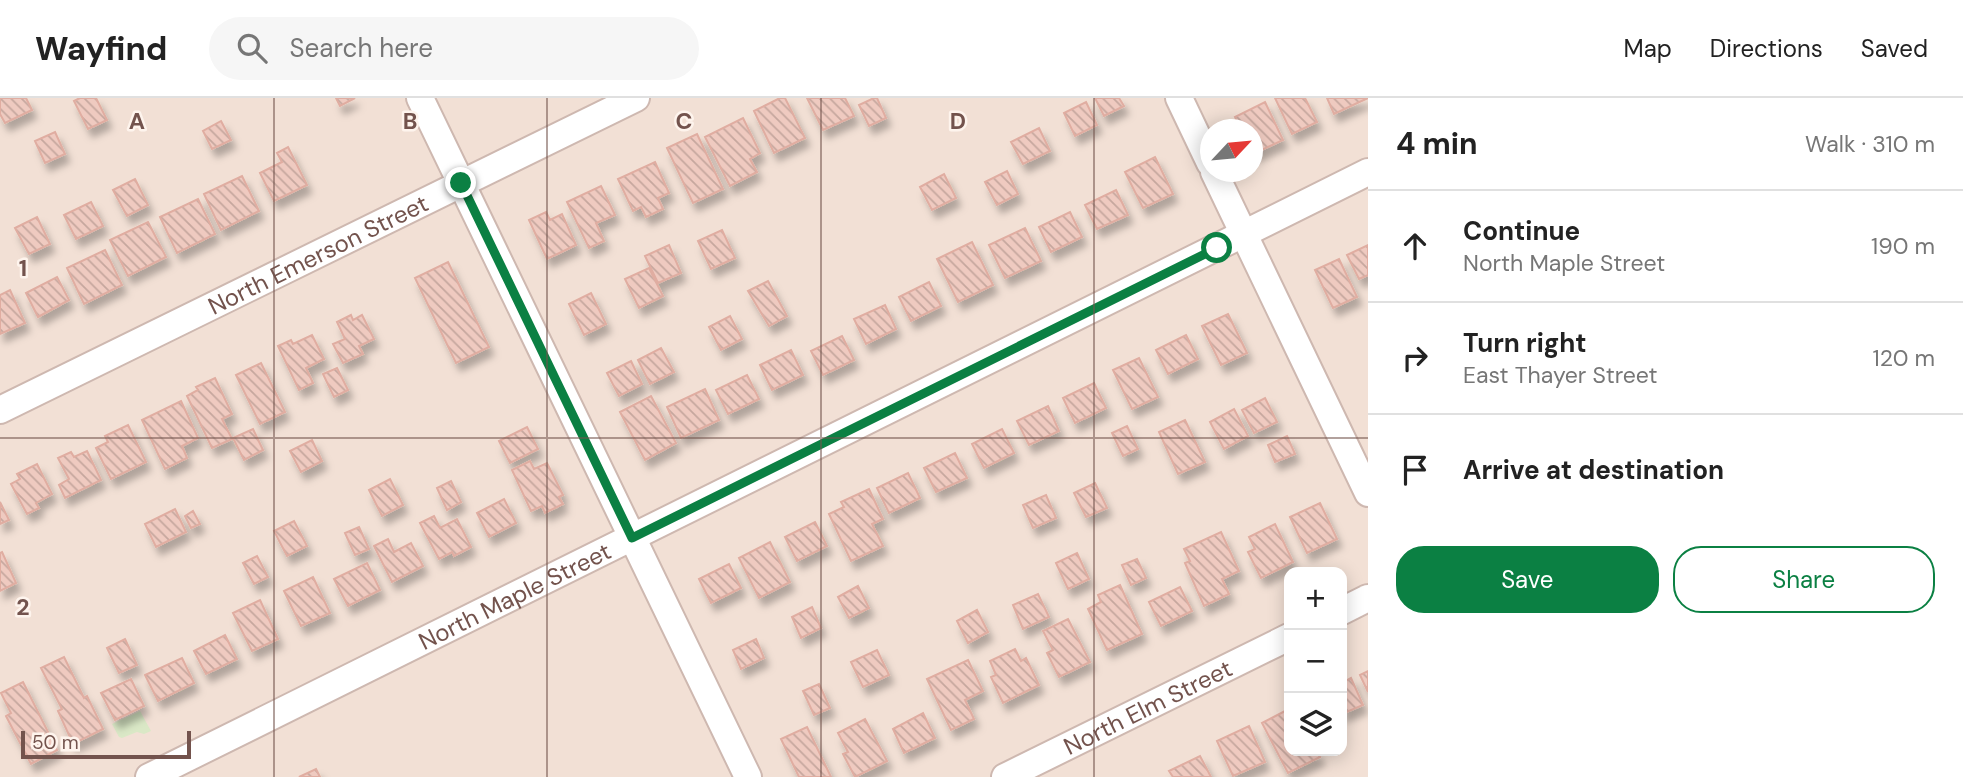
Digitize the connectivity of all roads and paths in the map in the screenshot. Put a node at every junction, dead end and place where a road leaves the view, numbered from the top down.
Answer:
1 (421, 98) edge
2 (636, 98) edge
3 (1179, 98) edge
4 (1200, 142) edge
5 (1368, 172) edge
6 (1219, 182) edge
7 (461, 183) junction
8 (1244, 234) junction
9 (0, 410) edge
10 (1368, 493) edge
11 (632, 538) junction
12 (1368, 598) edge
13 (1347, 608) edge
14 (1284, 639) edge
15 (149, 777) edge
16 (748, 777) edge
17 (1005, 777) edge

1 - 7 street
2 - 7 street, North Emerson Street
3 - 4 street
5 - 8 street, North Maple Street
6 - 8 street
7 - 9 street, North Emerson Street
7 - 11 street
8 - 10 street
8 - 11 street, North Maple Street
11 - 15 street, North Maple Street
11 - 16 street
12 - 13 street
14 - 17 street, North Elm Street

